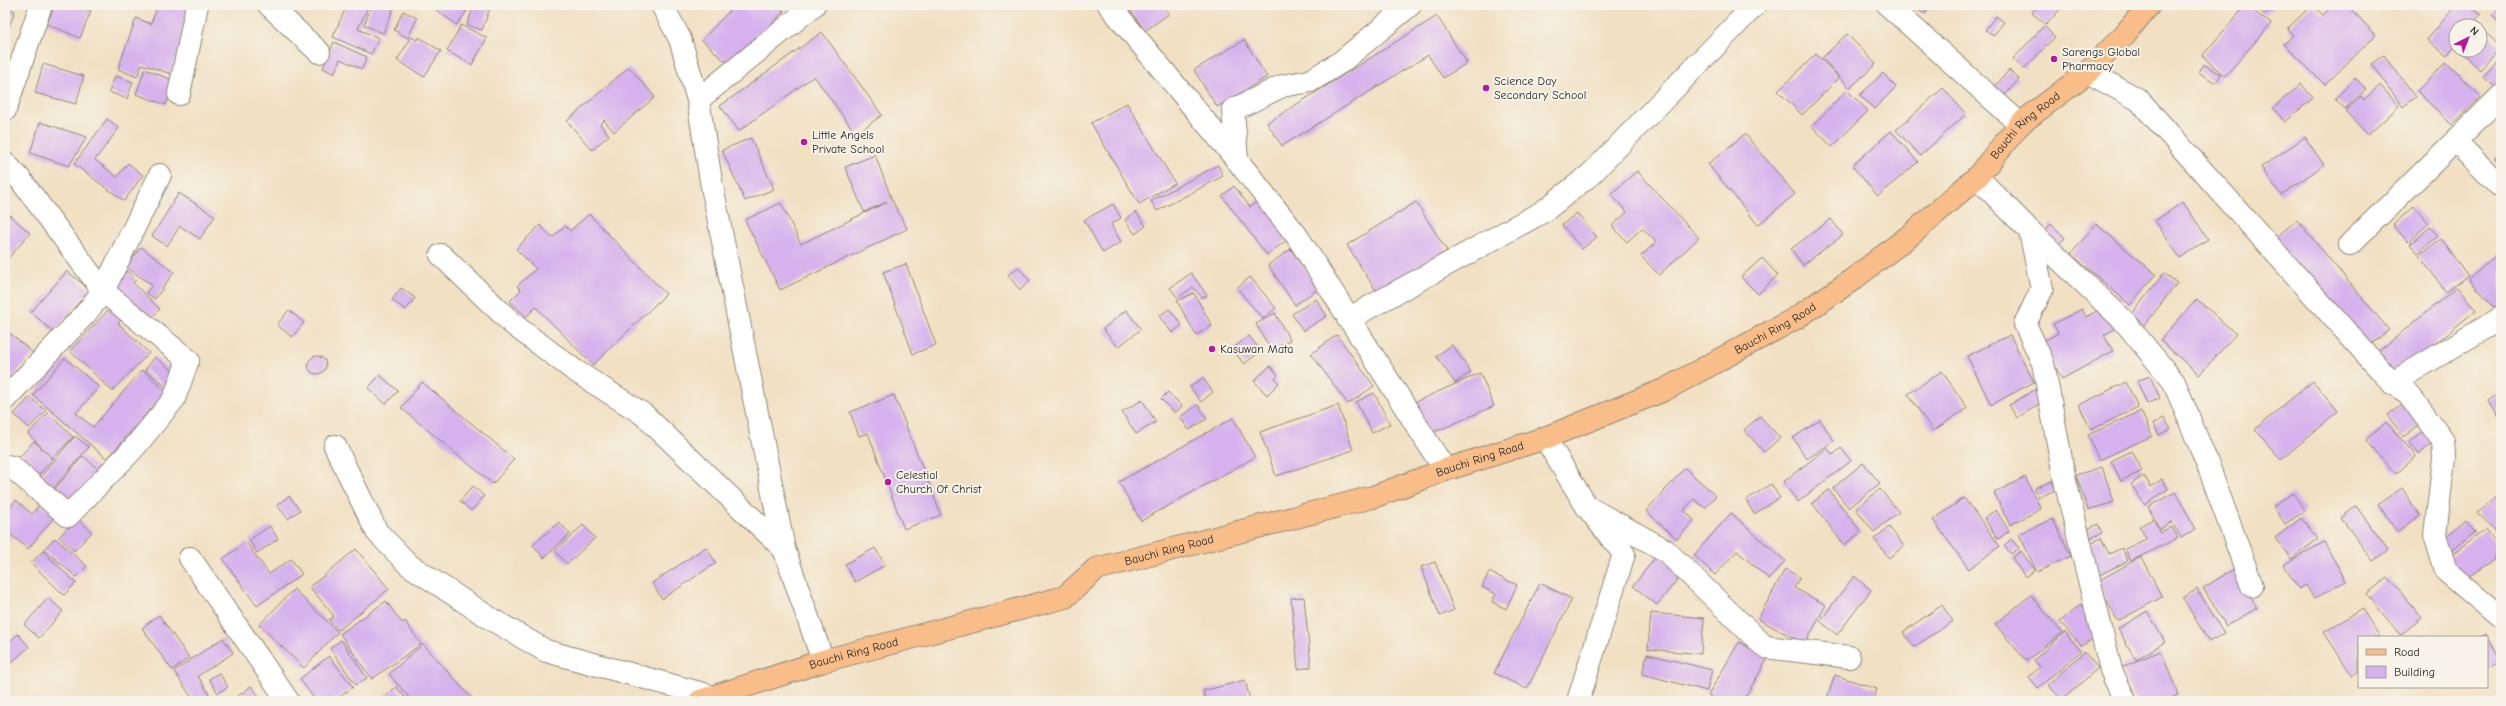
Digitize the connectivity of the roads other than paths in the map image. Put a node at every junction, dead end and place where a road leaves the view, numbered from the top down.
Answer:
1 (41, 5) edge
2 (197, 5) edge
3 (269, 5) edge
4 (662, 5) edge
5 (814, 5) edge
6 (1109, 5) edge
7 (1410, 5) edge
8 (1755, 5) edge
9 (1888, 5) edge
10 (2149, 5) edge
11 (319, 52) dead end
12 (2088, 72) junction
13 (179, 94) dead end
14 (2501, 96) edge
15 (698, 100) junction
16 (5, 110) edge
17 (2020, 124) junction
18 (2455, 141) junction
19 (1237, 160) junction
20 (5, 163) edge
21 (160, 175) dead end
22 (1977, 177) junction
23 (2501, 187) edge
24 (2030, 231) junction
25 (2350, 244) dead end
26 (441, 255) dead end
27 (104, 291) junction
28 (2501, 318) edge
29 (1348, 320) junction
30 (2392, 384) junction
31 (5, 399) edge
32 (1545, 438) junction
33 (335, 446) dead end
34 (5, 466) edge
35 (1445, 470) junction
36 (1587, 507) junction
37 (784, 549) junction
38 (190, 558) dead end
39 (2252, 586) dead end
40 (2471, 594) junction
41 (2501, 598) edge
42 (2501, 618) edge
43 (1849, 657) dead end
44 (823, 661) junction
45 (705, 699) edge
46 (288, 701) edge
47 (1578, 701) edge
48 (2125, 701) edge

1 - 16 street
2 - 13 street
3 - 11 street
4 - 15 street
5 - 15 street
6 - 19 street
7 - 19 street
8 - 29 street
9 - 17 street
10 - 12 main road, Bauchi Ring Road
12 - 17 main road, Bauchi Ring Road
12 - 30 street
14 - 18 street
15 - 37 street
17 - 22 main road, Bauchi Ring Road
18 - 23 street
18 - 25 street
19 - 29 street
20 - 27 street
21 - 27 street
22 - 24 street
22 - 32 main road, Bauchi Ring Road
24 - 39 street
24 - 48 street
26 - 37 street
27 - 31 street
27 - 34 street
28 - 30 street
29 - 35 street
30 - 40 street
32 - 35 main road, Bauchi Ring Road
32 - 36 street
33 - 45 street
35 - 44 main road, Bauchi Ring Road
36 - 43 street
36 - 47 street
37 - 44 street
38 - 46 street
40 - 41 street
40 - 42 street
44 - 45 main road, Bauchi Ring Road

